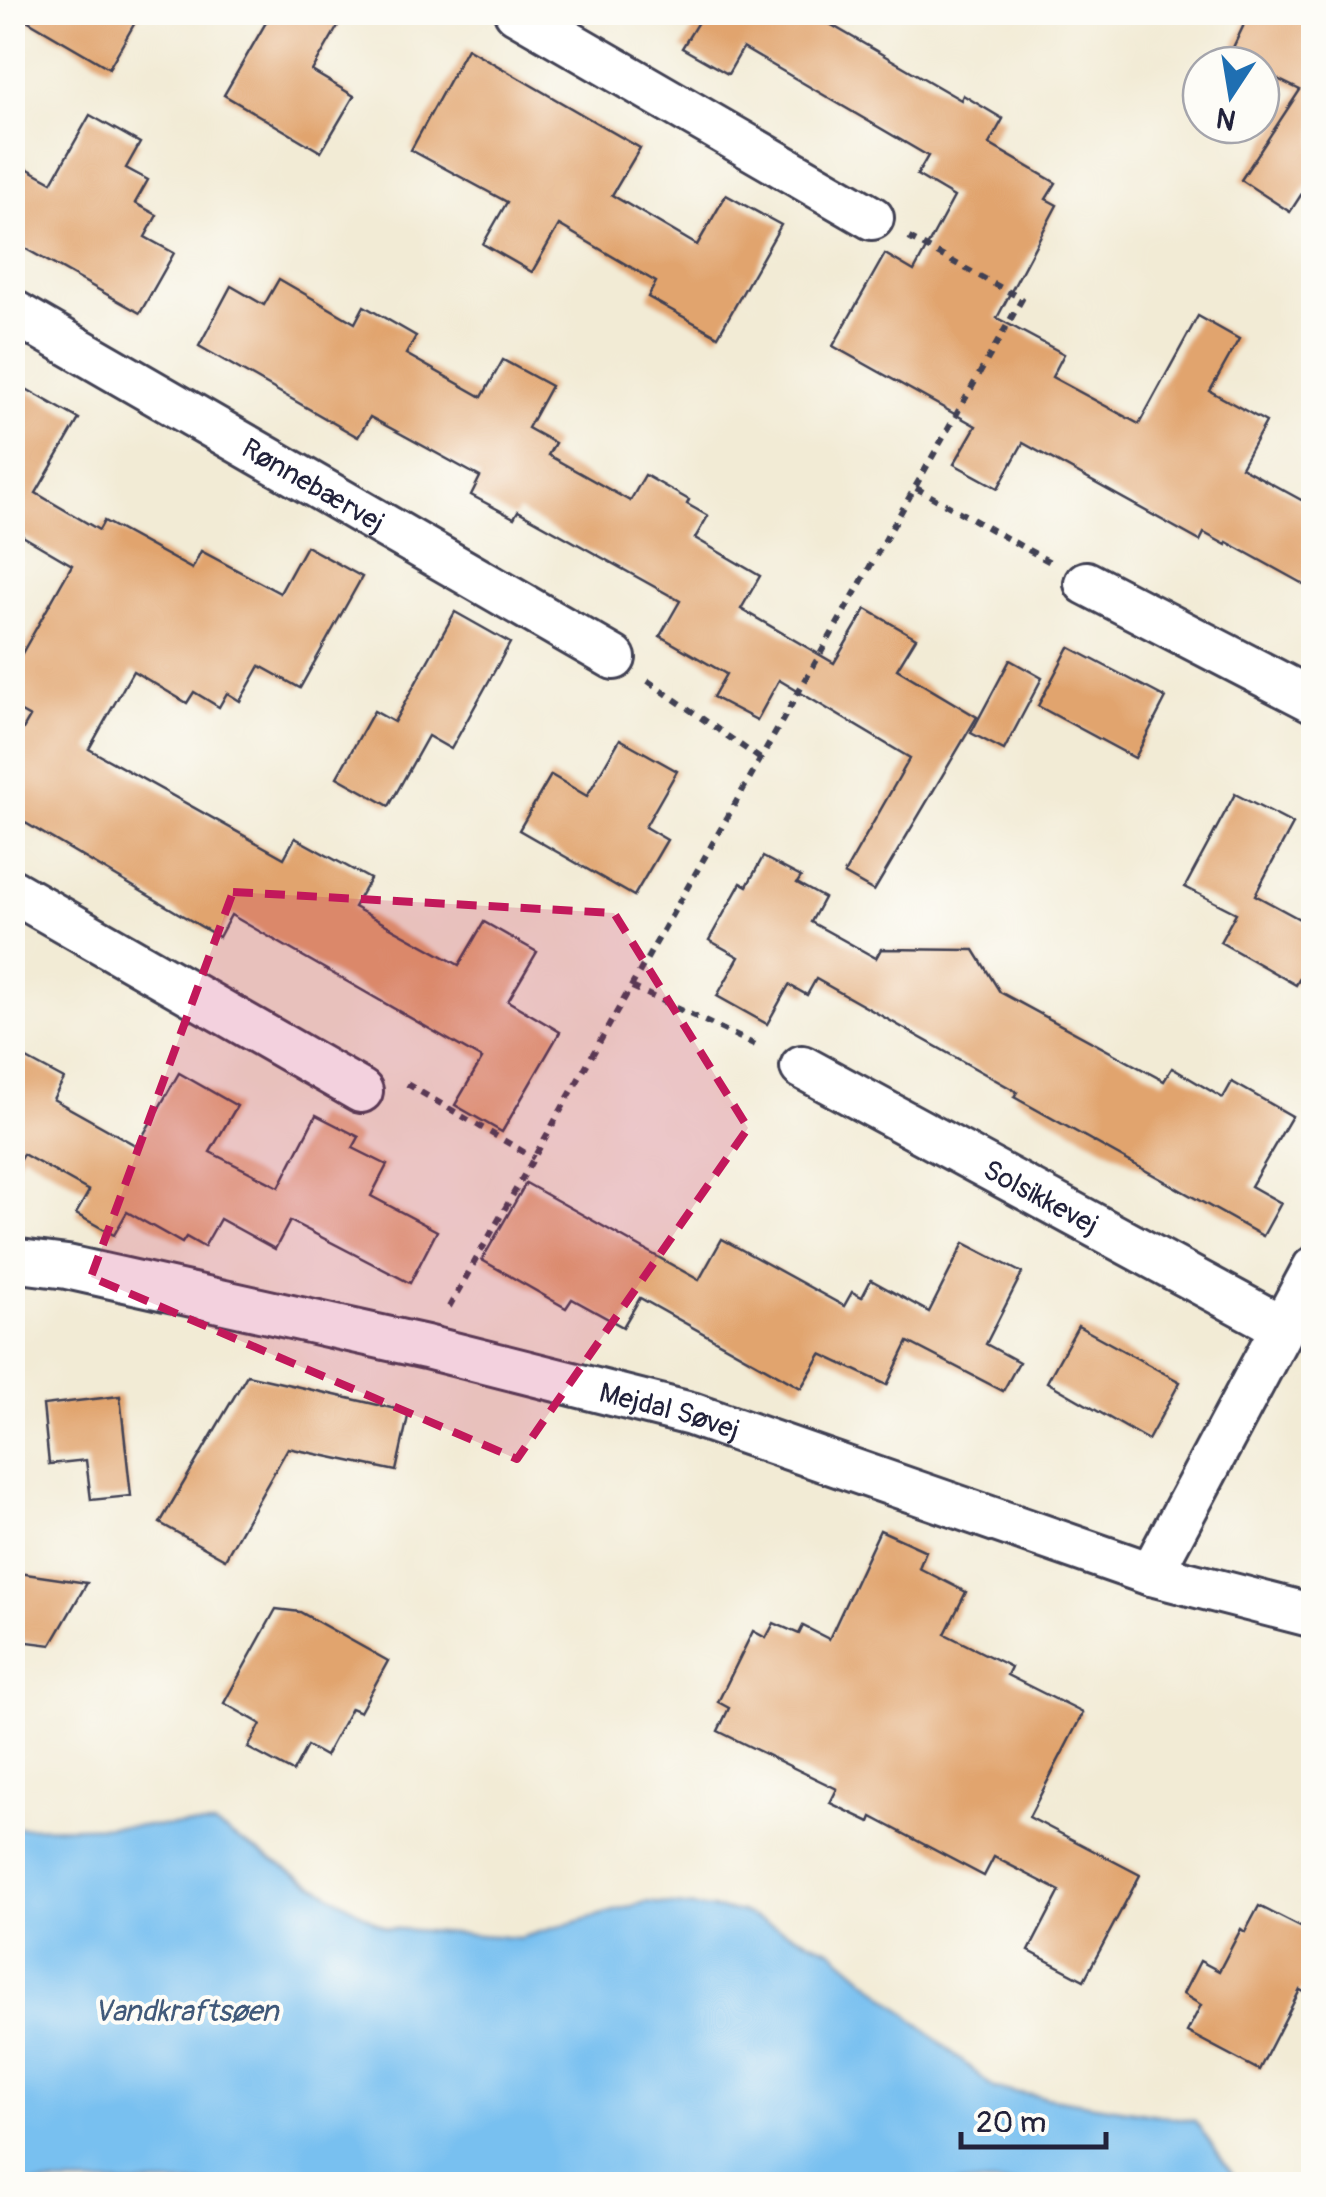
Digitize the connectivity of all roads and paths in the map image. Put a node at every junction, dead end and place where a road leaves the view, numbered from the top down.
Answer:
1 (516, 12) edge
2 (872, 218) joint
3 (12, 312) edge
4 (916, 488) junction
5 (1086, 582) joint
6 (614, 658) joint
7 (1314, 701) edge
8 (762, 760) junction
9 (12, 891) edge
10 (632, 986) junction
11 (802, 1067) joint
12 (361, 1091) joint
13 (534, 1158) junction
14 (12, 1260) edge
15 (1314, 1268) edge
16 (1282, 1327) junction
17 (426, 1347) junction
18 (1151, 1574) junction
19 (1314, 1616) edge

1 - 2 street
2 - 4 path
3 - 6 street, Rønnebærvej
4 - 5 path
4 - 8 path
5 - 7 street
6 - 8 path
8 - 10 path
9 - 12 street
10 - 11 path
10 - 13 path
11 - 16 street, Solsikkevej
12 - 13 path
13 - 17 path
14 - 17 street, Mejdal Søvej
15 - 16 street
16 - 18 street
17 - 18 street, Mejdal Søvej
18 - 19 street, Mejdal Søvej

